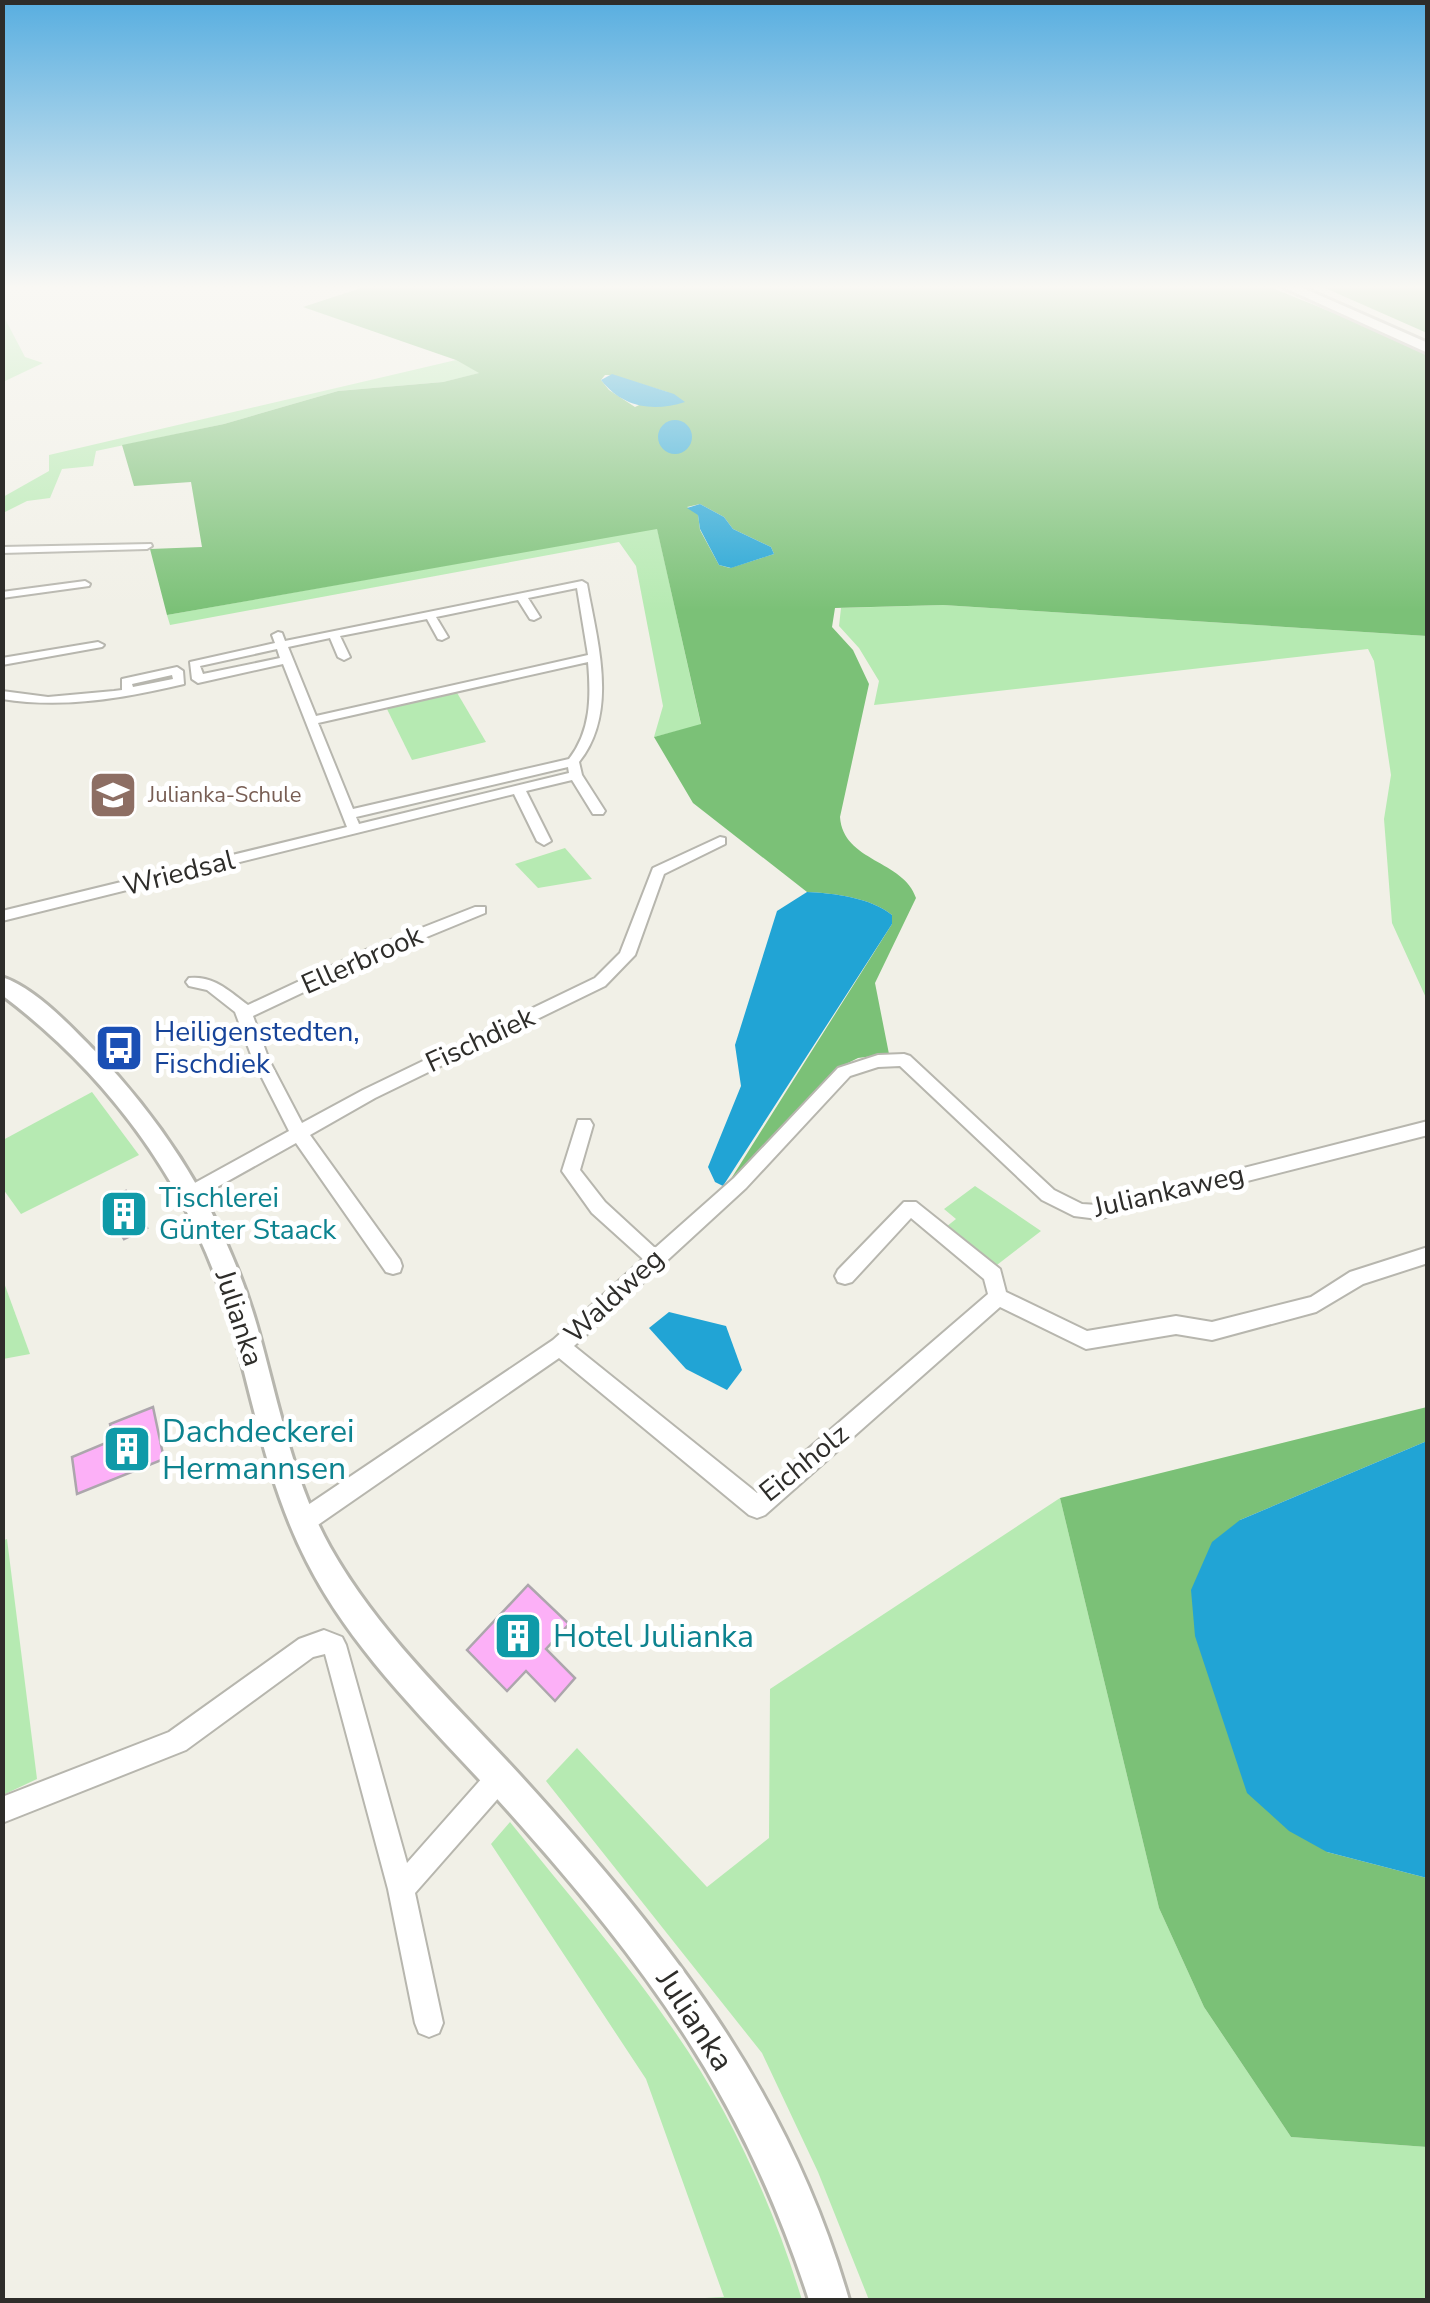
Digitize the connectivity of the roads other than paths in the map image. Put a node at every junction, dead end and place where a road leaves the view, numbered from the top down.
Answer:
1 (147, 546) dead end
2 (2, 550) edge
3 (85, 584) dead end
4 (2, 595) edge
5 (521, 596) junction
6 (430, 615) junction
7 (534, 617) dead end
8 (334, 634) junction
9 (442, 637) dead end
10 (280, 640) junction
11 (98, 645) dead end
12 (594, 657) junction
13 (344, 658) dead end
14 (288, 660) junction
15 (2, 662) edge
16 (128, 692) dead end
17 (2, 696) edge
18 (312, 721) junction
19 (575, 768) junction
20 (518, 789) junction
21 (598, 810) dead end
22 (350, 814) junction
23 (355, 830) junction
24 (544, 841) dead end
25 (720, 841) dead end
26 (480, 910) dead end
27 (2, 916) edge
28 (194, 982) dead end
29 (2, 984) edge
30 (245, 1013) junction
31 (904, 1060) joint
32 (584, 1126) dead end
33 (1428, 1128) edge
34 (298, 1132) junction
35 (188, 1195) junction
36 (1428, 1255) edge
37 (654, 1258) junction
38 (393, 1266) dead end
39 (845, 1276) dead end
40 (998, 1297) junction
41 (560, 1346) junction
42 (304, 1522) junction
43 (500, 1777) junction
44 (2, 1810) edge
45 (401, 1890) junction
46 (429, 2023) dead end
47 (827, 2295) edge

1 - 2 street
3 - 4 street
5 - 6 street
5 - 7 street
5 - 12 street
6 - 8 street
6 - 9 street
8 - 10 street
8 - 13 street
10 - 14 street
10 - 14 street
11 - 15 street
12 - 18 street
12 - 19 street
14 - 18 street
16 - 17 street
18 - 22 street
19 - 20 street, Wriedsal
19 - 21 street
19 - 22 street
20 - 23 street, Wriedsal
20 - 24 street
22 - 23 street
23 - 27 street, Wriedsal
25 - 34 street, Fischdiek
26 - 30 street, Ellerbrook
28 - 30 street
29 - 35 street, Julianka
30 - 34 street
31 - 33 street, Juliankaweg
31 - 37 street, Waldweg
32 - 37 street
34 - 35 street, Fischdiek
34 - 38 street
35 - 42 street, Julianka
36 - 40 street
37 - 41 street, Waldweg
39 - 40 street
40 - 41 street, Eichholz
41 - 42 street, Waldweg
42 - 43 street, Julianka
43 - 45 street
43 - 47 street, Julianka
44 - 45 street
45 - 46 street

